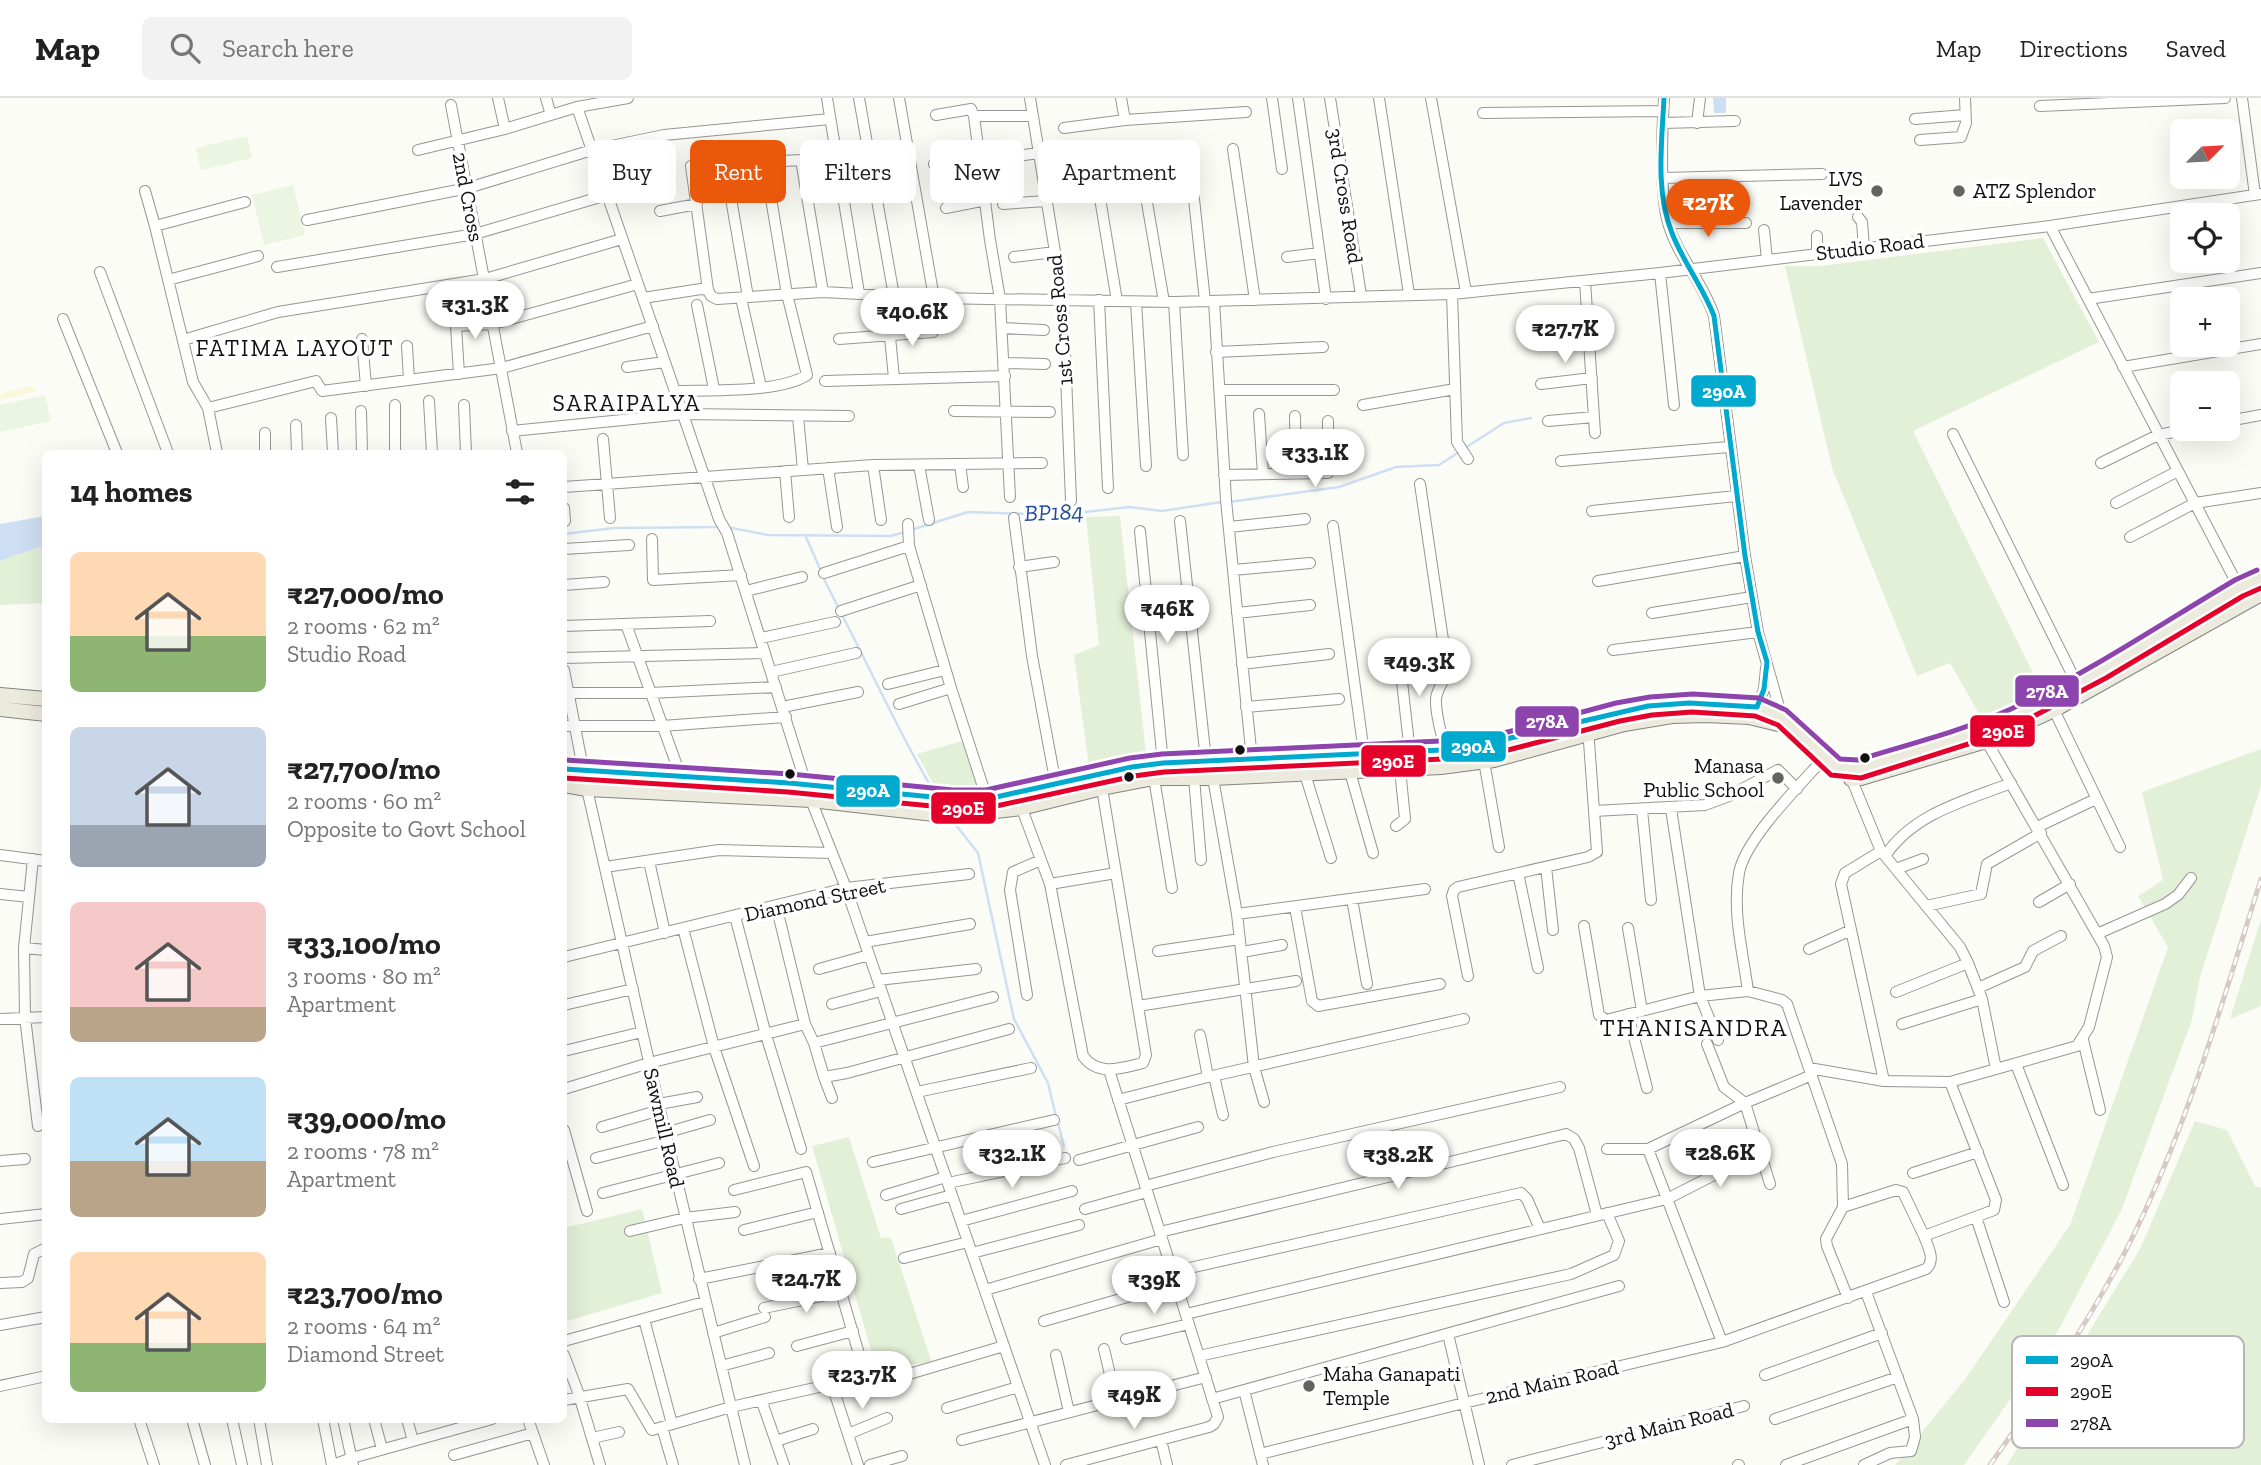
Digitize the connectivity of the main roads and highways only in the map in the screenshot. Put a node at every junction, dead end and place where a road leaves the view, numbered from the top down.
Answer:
1 (2261, 578) edge
2 (2261, 594) edge
3 (2243, 595) junction
4 (0, 695) edge
5 (42, 699) edge
6 (0, 709) edge
7 (42, 714) edge
8 (1588, 728) junction
9 (1983, 736) junction
10 (567, 769) edge
11 (567, 786) edge
12 (1019, 801) junction

1 - 3 main road
2 - 3 main road
3 - 9 main road
3 - 9 main road
4 - 5 main road
6 - 7 main road
8 - 9 main road
8 - 12 main road
8 - 12 main road
10 - 12 main road
11 - 12 main road

